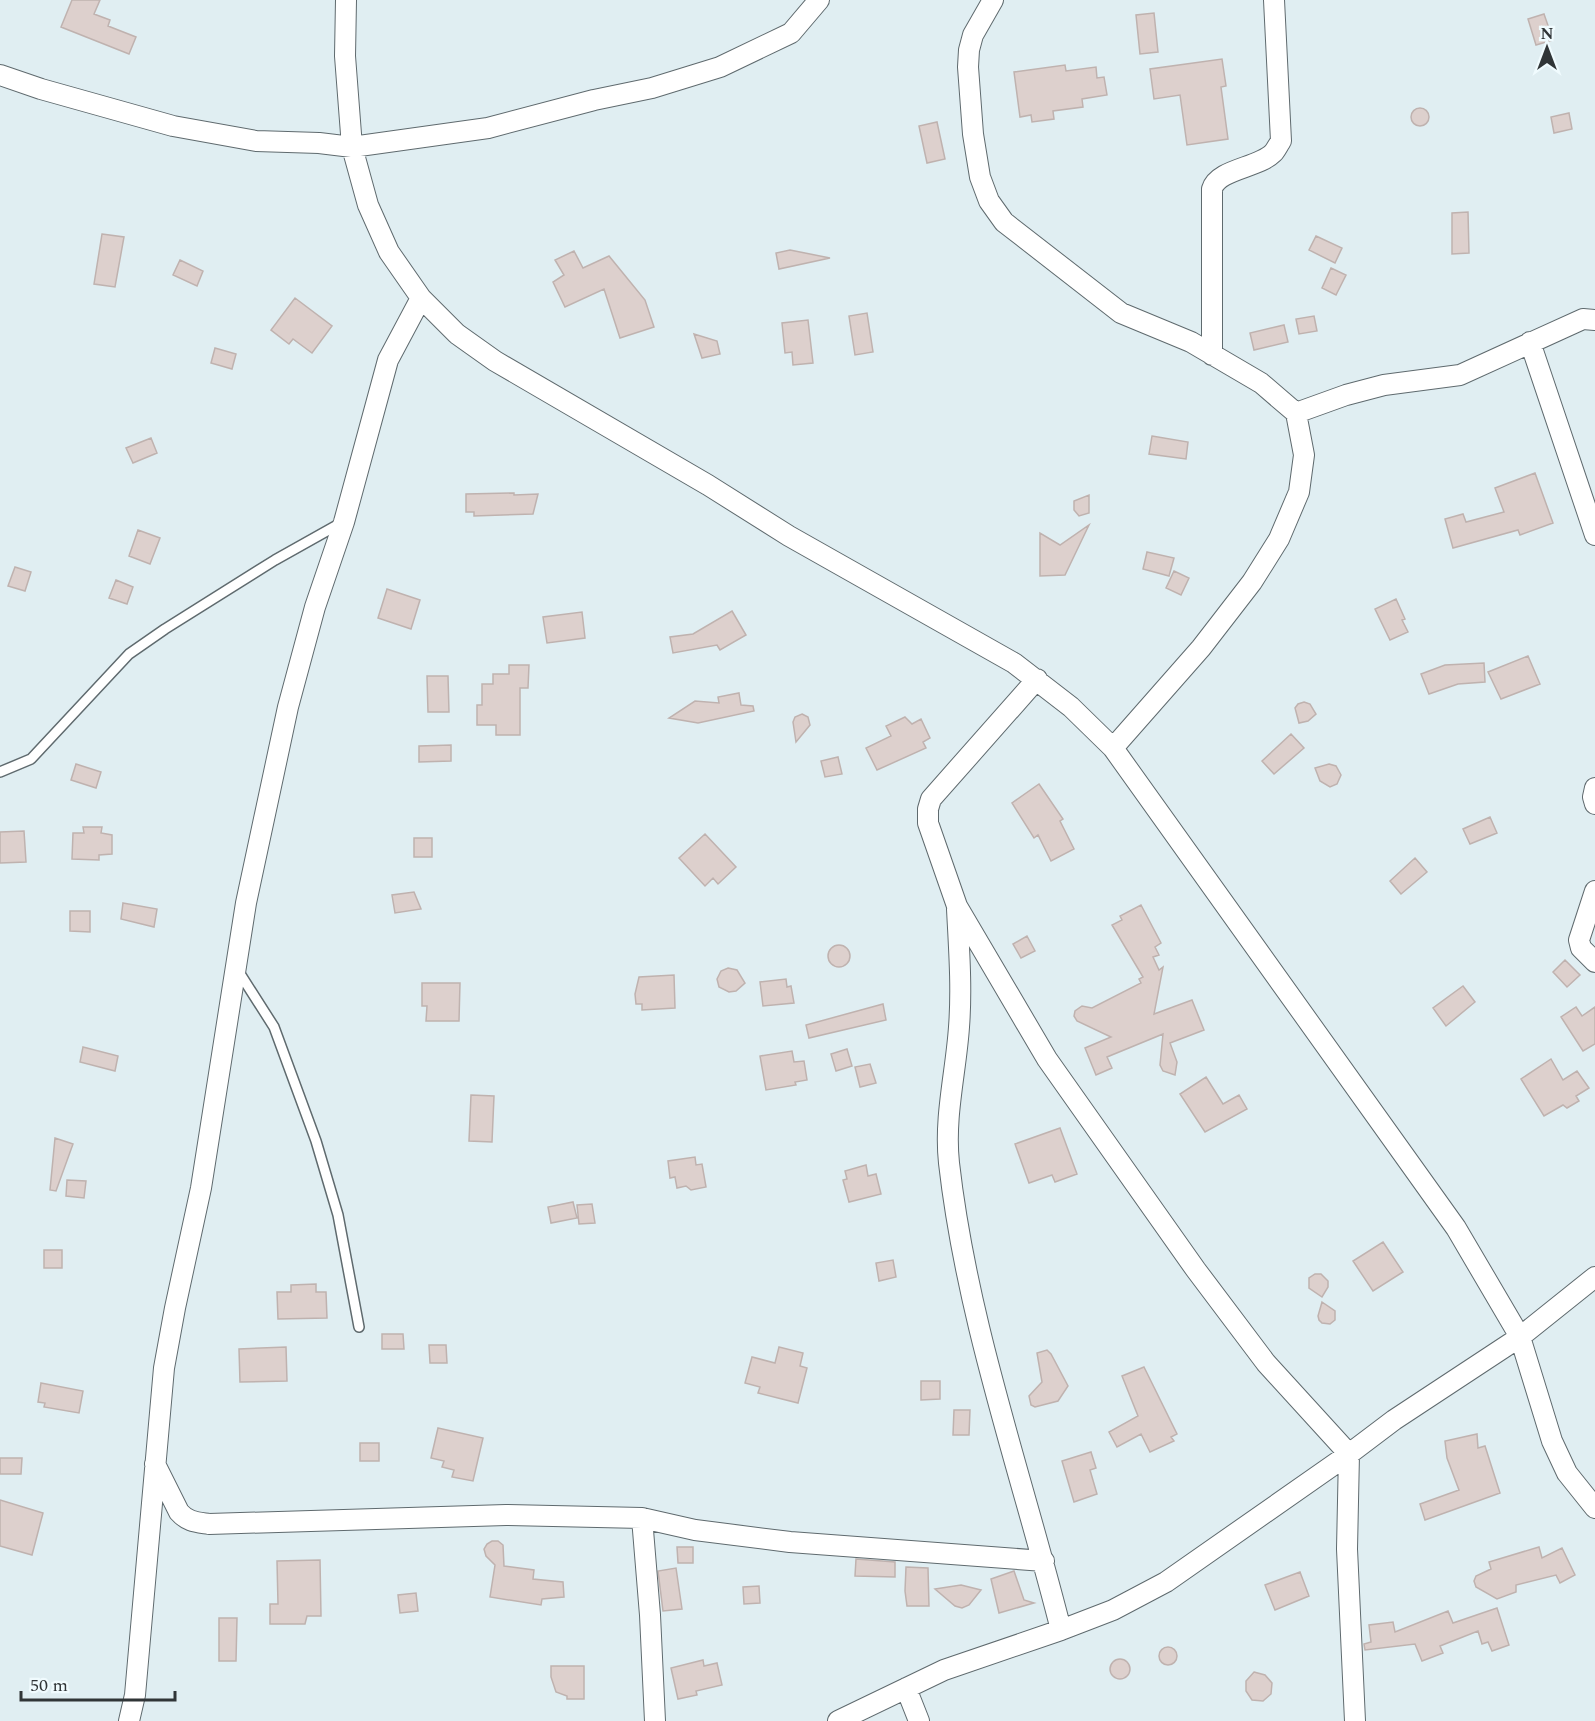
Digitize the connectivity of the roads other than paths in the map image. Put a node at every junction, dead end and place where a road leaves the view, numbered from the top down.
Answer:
1 (346, 0) edge
2 (819, 0) edge
3 (993, 0) edge
4 (1274, 0) edge
5 (0, 75) edge
6 (351, 147) junction
7 (421, 298) junction
8 (1595, 320) edge
9 (1530, 342) junction
10 (1212, 355) junction
11 (1296, 413) junction
12 (344, 522) junction
13 (1595, 535) edge
14 (1037, 680) junction
15 (1113, 748) junction
16 (0, 772) edge
17 (1595, 788) edge
18 (1595, 804) edge
19 (1595, 891) edge
20 (957, 906) junction
21 (1595, 962) edge
22 (236, 966) junction
23 (1595, 1277) edge
24 (359, 1327) dead end
25 (1520, 1337) junction
26 (1349, 1454) junction
27 (155, 1464) junction
28 (1595, 1508) edge
29 (642, 1518) junction
30 (1044, 1562) junction
31 (1061, 1630) junction
32 (906, 1688) junction
33 (1351, 1720) edge
34 (129, 1721) edge
35 (655, 1721) edge
36 (838, 1721) edge
37 (919, 1721) edge

1 - 6 street
2 - 6 street
3 - 10 street
4 - 10 street
5 - 6 street
6 - 7 street
7 - 12 street
7 - 14 street
8 - 9 street
9 - 11 street
9 - 13 street
10 - 11 street
11 - 15 street
12 - 16 lane
12 - 22 street
14 - 15 street
14 - 20 street
15 - 25 street
17 - 18 street
19 - 21 street
20 - 26 street
20 - 30 street
22 - 24 lane
22 - 27 street
23 - 25 street
25 - 26 street
25 - 28 street
26 - 31 street
26 - 33 street
27 - 29 street
27 - 34 street
29 - 30 street
29 - 35 street
30 - 31 street
31 - 32 street
32 - 36 street
32 - 37 street

